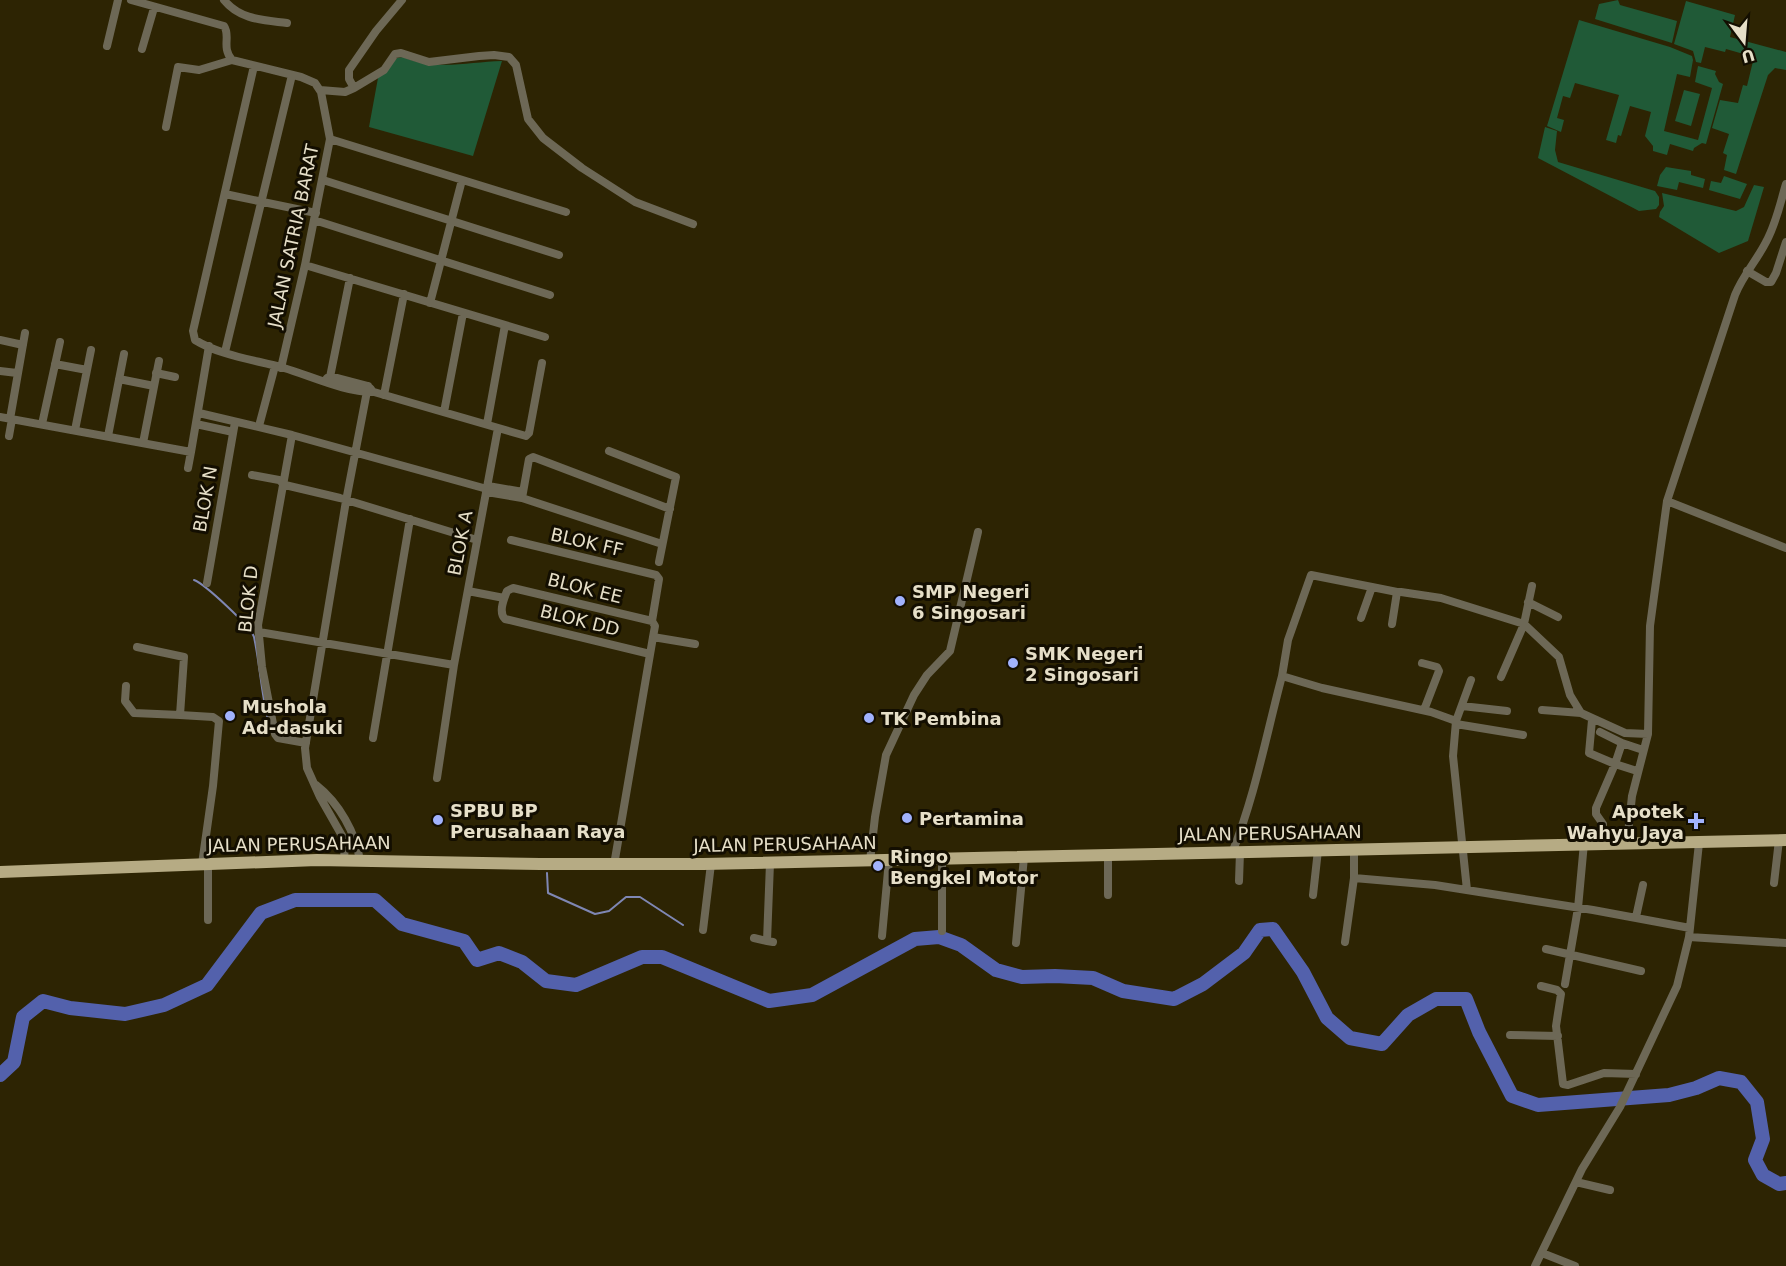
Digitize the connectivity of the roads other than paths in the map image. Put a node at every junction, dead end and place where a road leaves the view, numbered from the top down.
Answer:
1 (118, 0) edge
2 (224, 0) edge
3 (402, 0) edge
4 (136, 1) edge
5 (154, 8) junction
6 (287, 23) dead end
7 (107, 46) dead end
8 (142, 49) dead end
9 (232, 60) junction
10 (254, 66) junction
11 (292, 75) junction
12 (325, 90) junction
13 (350, 90) junction
14 (166, 127) dead end
15 (330, 139) junction
16 (323, 180) junction
17 (462, 180) junction
18 (1786, 184) edge
19 (225, 194) junction
20 (263, 201) junction
21 (566, 212) dead end
22 (315, 217) junction
23 (452, 220) junction
24 (693, 224) dead end
25 (1786, 242) edge
26 (559, 255) dead end
27 (442, 261) junction
28 (305, 265) junction
29 (1747, 271) junction
30 (350, 278) junction
31 (404, 294) junction
32 (550, 295) dead end
33 (430, 303) junction
34 (463, 313) junction
35 (505, 325) junction
36 (25, 333) dead end
37 (545, 338) dead end
38 (0, 340) edge
39 (60, 342) dead end
40 (23, 345) junction
41 (209, 346) junction
42 (91, 350) dead end
43 (225, 352) junction
44 (124, 354) dead end
45 (159, 360) dead end
46 (542, 363) dead end
47 (55, 364) junction
48 (278, 367) junction
49 (0, 370) edge
50 (87, 370) junction
51 (17, 373) junction
52 (156, 373) junction
53 (175, 377) dead end
54 (119, 379) junction
55 (328, 380) junction
56 (154, 386) junction
57 (370, 390) junction
58 (384, 395) junction
59 (444, 412) junction
60 (199, 413) junction
61 (0, 417) edge
62 (11, 419) junction
63 (235, 422) junction
64 (42, 424) junction
65 (196, 424) junction
66 (487, 424) junction
67 (259, 426) junction
68 (498, 428) junction
69 (75, 430) junction
70 (233, 432) junction
71 (292, 435) junction
72 (9, 436) dead end
73 (108, 436) junction
74 (143, 443) junction
75 (609, 451) dead end
76 (191, 452) junction
77 (354, 452) junction
78 (188, 468) dead end
79 (252, 475) dead end
80 (283, 482) junction
81 (487, 489) junction
82 (523, 495) junction
83 (346, 501) junction
84 (1667, 501) junction
85 (670, 509) junction
86 (410, 519) junction
87 (978, 532) dead end
88 (477, 540) junction
89 (511, 540) dead end
90 (662, 544) junction
91 (1786, 548) edge
92 (659, 562) dead end
93 (207, 583) dead end
94 (1532, 586) dead end
95 (1372, 588) junction
96 (468, 591) junction
97 (1397, 592) junction
98 (504, 598) junction
99 (1528, 602) junction
100 (1558, 617) dead end
101 (1361, 618) dead end
102 (652, 621) junction
103 (1392, 624) dead end
104 (1524, 624) junction
105 (259, 632) junction
106 (653, 637) junction
107 (323, 643) junction
108 (695, 644) dead end
109 (137, 647) dead end
110 (388, 654) junction
111 (650, 654) junction
112 (1422, 663) dead end
113 (454, 665) junction
114 (1282, 676) junction
115 (1501, 677) dead end
116 (1471, 680) dead end
117 (126, 686) dead end
118 (1462, 706) junction
119 (1424, 710) junction
120 (1542, 710) dead end
121 (1507, 711) dead end
122 (1581, 713) junction
123 (180, 715) junction
124 (1592, 720) junction
125 (1456, 723) junction
126 (1600, 732) dead end
127 (1648, 734) junction
128 (1523, 735) dead end
129 (373, 738) dead end
130 (306, 743) junction
131 (1622, 743) junction
132 (1644, 750) junction
133 (1615, 764) junction
134 (1637, 771) junction
135 (437, 778) dead end
136 (316, 784) junction
137 (1782, 840) edge
138 (1584, 843) junction
139 (1600, 843) junction
140 (1627, 843) junction
141 (1699, 843) junction
142 (1464, 847) junction
143 (1318, 850) junction
144 (1354, 850) junction
145 (1236, 852) junction
146 (1108, 855) junction
147 (1024, 857) junction
148 (942, 859) junction
149 (889, 860) junction
150 (344, 861) junction
151 (360, 861) junction
152 (870, 861) junction
153 (770, 863) junction
154 (205, 864) junction
155 (711, 864) junction
156 (614, 865) junction
157 (0, 872) edge
158 (1354, 878) junction
159 (1239, 881) dead end
160 (1774, 884) dead end
161 (1643, 885) dead end
162 (1467, 890) junction
163 (1312, 895) dead end
164 (1108, 896) dead end
165 (1578, 908) junction
166 (1636, 917) junction
167 (208, 920) dead end
168 (703, 930) dead end
169 (942, 931) dead end
170 (1690, 933) junction
171 (882, 936) dead end
172 (754, 938) dead end
173 (1345, 942) dead end
174 (1016, 943) dead end
175 (1786, 943) edge
176 (1546, 949) dead end
177 (1570, 954) junction
178 (1641, 971) dead end
179 (1565, 984) dead end
180 (1541, 986) dead end
181 (1510, 1035) dead end
182 (1558, 1036) junction
183 (1636, 1074) junction
184 (1576, 1182) junction
185 (1610, 1190) dead end
186 (1542, 1253) junction
187 (1535, 1266) edge
188 (1575, 1266) edge

1 - 7 street
2 - 6 street
3 - 13 street
4 - 5 street
5 - 8 street
5 - 9 street
9 - 10 street
9 - 14 street
10 - 11 street
10 - 19 street
11 - 12 street
11 - 20 street
12 - 13 street
12 - 15 street, JALAN SATRIA BARAT
13 - 24 street
15 - 16 street, JALAN SATRIA BARAT
15 - 17 street
16 - 22 street, JALAN SATRIA BARAT
16 - 23 street
17 - 21 street
17 - 23 street
18 - 29 street
19 - 20 street
19 - 41 street
20 - 22 street
20 - 43 street
22 - 27 street
22 - 28 street, JALAN SATRIA BARAT
23 - 26 street
23 - 27 street
25 - 29 street
27 - 32 street
27 - 33 street
28 - 30 street
28 - 48 street, JALAN SATRIA BARAT
29 - 84 street
30 - 31 street
30 - 55 street
31 - 33 street
31 - 58 street
33 - 34 street
34 - 35 street
34 - 59 street
35 - 37 street
35 - 66 street
36 - 40 street
38 - 40 street
39 - 47 street
40 - 51 street
41 - 43 street
41 - 60 street
42 - 50 street
43 - 48 street
44 - 54 street
45 - 52 street
46 - 68 street
47 - 50 street
47 - 64 street
48 - 55 street
48 - 67 street, JALAN SATRIA BARAT
49 - 51 street
50 - 69 street
51 - 62 street
52 - 53 street
52 - 56 street
54 - 56 street
54 - 73 street
55 - 57 street
56 - 74 street
57 - 58 street
57 - 77 street
58 - 59 street
59 - 66 street
60 - 63 street
60 - 65 street
61 - 62 street
62 - 64 street
62 - 72 street
63 - 67 street
63 - 70 street, BLOK N
64 - 69 street
65 - 70 street
65 - 76 street
66 - 68 street
67 - 71 street
68 - 81 street, BLOK A
69 - 73 street
70 - 93 street, BLOK N
71 - 77 street
71 - 80 street, BLOK D
73 - 74 street
74 - 76 street
75 - 85 street
76 - 78 street
77 - 81 street
77 - 83 street
79 - 80 street
80 - 83 street
80 - 105 street, BLOK D
81 - 82 street
81 - 88 street, BLOK A
82 - 85 street
82 - 90 street
83 - 86 street
83 - 107 street
84 - 91 street
84 - 127 street
85 - 90 street
86 - 88 street
86 - 110 street
87 - 152 street
88 - 96 street, BLOK A
89 - 102 street, BLOK FF
90 - 92 street
94 - 99 street
95 - 97 street
95 - 101 street
95 - 114 street
96 - 98 street
96 - 113 street, BLOK A
97 - 103 street
97 - 104 street
98 - 102 street, BLOK EE
98 - 111 street, BLOK DD
99 - 100 street
99 - 104 street
102 - 106 street
104 - 115 street
104 - 122 street
105 - 107 street
105 - 130 street, BLOK D
106 - 108 street
106 - 111 street
107 - 110 street
107 - 130 street
109 - 123 street
110 - 113 street
110 - 129 street
111 - 156 street
112 - 119 street
113 - 135 street, BLOK A
114 - 119 street
114 - 145 street
116 - 118 street
117 - 123 street
118 - 121 street
118 - 125 street
119 - 125 street
120 - 122 street
122 - 124 street
123 - 154 street
124 - 127 street
124 - 133 street
125 - 128 street
125 - 142 street
126 - 131 street
127 - 132 street
130 - 136 street
131 - 132 street
131 - 133 street
132 - 134 street
133 - 134 street
133 - 139 street
134 - 140 street
136 - 150 street
136 - 151 street
137 - 141 main road, JALAN PERUSAHAAN
137 - 160 street
138 - 139 main road, JALAN PERUSAHAAN
138 - 142 main road, JALAN PERUSAHAAN
138 - 165 street
139 - 140 main road, JALAN PERUSAHAAN
140 - 141 main road, JALAN PERUSAHAAN
141 - 170 street
142 - 144 main road, JALAN PERUSAHAAN
142 - 162 street
143 - 144 main road, JALAN PERUSAHAAN
143 - 145 main road, JALAN PERUSAHAAN
143 - 163 street
144 - 158 street
145 - 146 main road, JALAN PERUSAHAAN
145 - 159 street
146 - 147 main road, JALAN PERUSAHAAN
146 - 164 street
147 - 148 main road, JALAN PERUSAHAAN
147 - 174 street
148 - 149 main road, JALAN PERUSAHAAN
148 - 169 street
149 - 152 main road, JALAN PERUSAHAAN
149 - 171 street
150 - 151 main road, JALAN PERUSAHAAN
150 - 154 main road, JALAN PERUSAHAAN
151 - 156 main road, JALAN PERUSAHAAN
152 - 153 main road, JALAN PERUSAHAAN
153 - 155 main road, JALAN PERUSAHAAN
153 - 172 street
154 - 157 main road, JALAN PERUSAHAAN
154 - 167 street
155 - 156 main road, JALAN PERUSAHAAN
155 - 168 street
158 - 162 street
158 - 173 street
161 - 166 street
162 - 165 street
165 - 166 street
165 - 177 street
166 - 170 street
170 - 175 street
170 - 183 street
176 - 177 street
177 - 178 street
177 - 179 street
180 - 182 street
181 - 182 street
182 - 183 street
183 - 184 street
184 - 185 street
184 - 186 street
186 - 187 street
186 - 188 street

